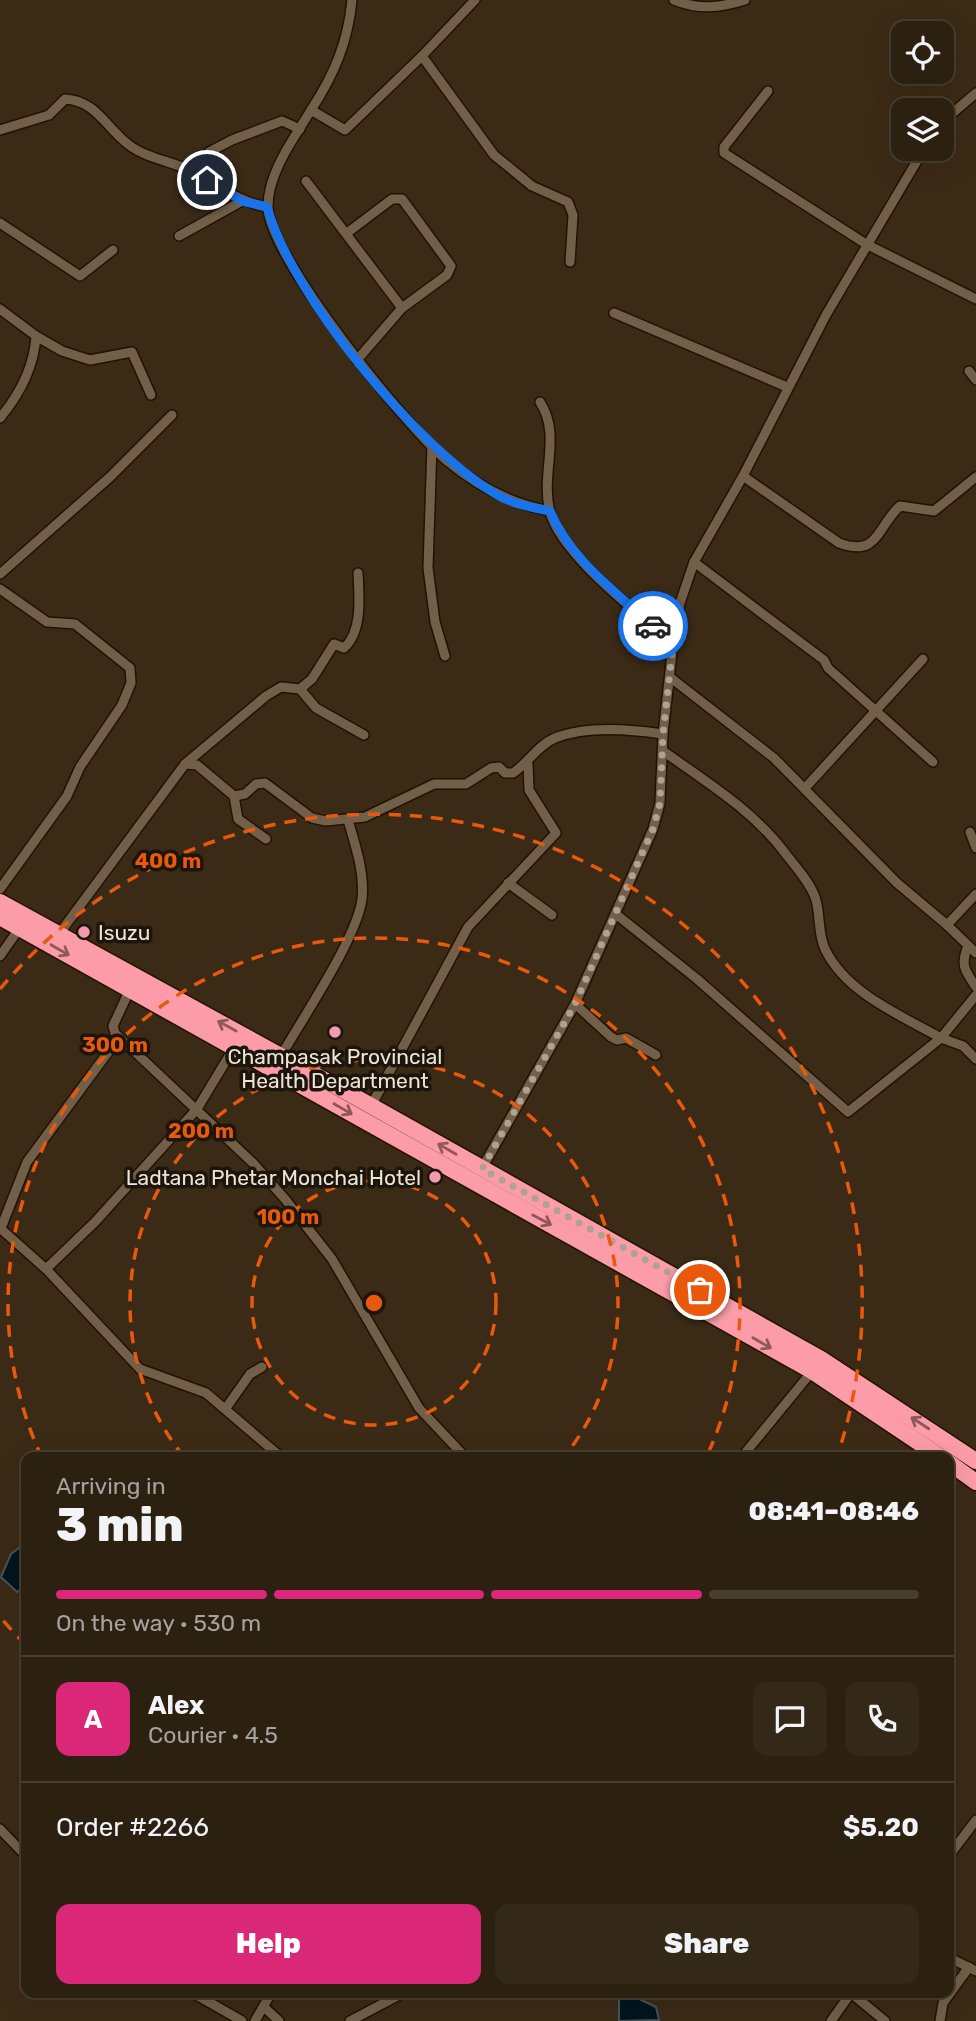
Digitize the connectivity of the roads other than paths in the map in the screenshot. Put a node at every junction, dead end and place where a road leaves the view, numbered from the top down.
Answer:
1 (352, 0) edge
2 (475, 0) edge
3 (674, 0) edge
4 (745, 0) edge
5 (422, 56) junction
6 (768, 91) dead end
7 (976, 93) edge
8 (312, 110) junction
9 (954, 112) edge
10 (300, 129) junction
11 (0, 130) edge
12 (209, 152) dead end
13 (917, 161) edge
14 (306, 181) dead end
15 (242, 201) junction
16 (267, 207) junction
17 (1, 226) edge
18 (346, 233) junction
19 (179, 236) dead end
20 (866, 244) junction
21 (113, 250) dead end
22 (570, 262) dead end
23 (976, 299) edge
24 (402, 308) junction
25 (0, 309) edge
26 (614, 313) dead end
27 (36, 336) junction
28 (357, 360) junction
29 (969, 371) dead end
30 (976, 380) edge
31 (787, 387) junction
32 (151, 395) dead end
33 (540, 402) dead end
34 (172, 415) dead end
35 (0, 418) edge
36 (432, 446) junction
37 (743, 476) junction
38 (976, 477) edge
39 (550, 511) junction
40 (694, 562) junction
41 (358, 573) dead end
42 (0, 574) edge
43 (0, 589) edge
44 (673, 644) junction
45 (445, 656) dead end
46 (923, 659) dead end
47 (671, 678) junction
48 (300, 689) junction
49 (876, 713) junction
50 (663, 734) junction
51 (364, 735) dead end
52 (663, 751) junction
53 (933, 762) dead end
54 (185, 764) junction
55 (528, 764) junction
56 (806, 787) junction
57 (234, 796) junction
58 (348, 820) junction
59 (970, 832) dead end
60 (266, 839) dead end
61 (976, 848) edge
62 (508, 883) junction
63 (0, 889) edge
64 (976, 894) edge
65 (0, 902) edge
66 (552, 915) dead end
67 (617, 915) junction
68 (0, 917) edge
69 (23, 922) junction
70 (947, 925) junction
71 (60, 934) junction
72 (972, 950) edge
73 (0, 956) edge
74 (133, 983) junction
75 (976, 987) edge
76 (976, 995) edge
77 (575, 1004) junction
78 (118, 1036) junction
79 (941, 1038) junction
80 (235, 1046) junction
81 (656, 1055) dead end
82 (281, 1056) junction
83 (976, 1059) edge
84 (371, 1106) junction
85 (197, 1110) junction
86 (482, 1169) junction
87 (473, 1184) junction
88 (1, 1228) edge
89 (46, 1269) junction
90 (817, 1365) junction
91 (262, 1367) dead end
92 (226, 1408) junction
93 (948, 1441) junction
94 (275, 1452) edge
95 (460, 1452) edge
96 (746, 1452) edge
97 (935, 1452) edge
98 (945, 1452) edge
99 (975, 1458) edge
100 (954, 1466) edge
101 (976, 1482) edge
102 (976, 1820) edge
103 (0, 1829) edge
104 (954, 1849) edge
105 (21, 1851) edge
106 (954, 1960) edge
107 (973, 1969) edge
108 (954, 1991) edge
109 (202, 1998) edge
110 (268, 1998) edge
111 (394, 1998) edge
112 (847, 1998) edge
113 (857, 1998) edge
114 (947, 1998) edge
115 (264, 2007) junction
116 (242, 2021) edge
117 (255, 2021) edge
118 (279, 2021) edge
119 (350, 2021) edge
120 (831, 2021) edge
121 (885, 2021) edge
122 (940, 2021) edge

1 - 8 street
2 - 5 street
3 - 4 street
5 - 8 street
5 - 22 street
6 - 20 street
7 - 9 street
8 - 10 street
10 - 12 street
10 - 16 street
11 - 15 street
13 - 20 street
14 - 18 street
15 - 16 street
15 - 19 street
16 - 28 street
17 - 21 street
18 - 24 street
18 - 24 street
20 - 23 street
20 - 31 street
24 - 28 street
25 - 27 street
26 - 31 street
27 - 32 street
27 - 35 street
28 - 36 street
29 - 30 street
31 - 37 street
33 - 39 street
34 - 42 street
36 - 39 street
36 - 45 street
37 - 38 street
37 - 40 street
39 - 44 street
40 - 44 street
40 - 49 street
41 - 48 street
43 - 63 street
44 - 47 street
46 - 49 street
47 - 50 street
47 - 56 street
48 - 51 street
48 - 54 street
49 - 53 street
49 - 56 street
50 - 52 street
50 - 55 street
52 - 67 street
52 - 79 street
54 - 57 street
54 - 71 street
55 - 58 street
55 - 62 street
56 - 70 street
57 - 58 street
57 - 60 street
58 - 82 street
59 - 61 street
62 - 66 street
62 - 84 street
64 - 70 street
65 - 69 highway
67 - 77 street
67 - 79 street
68 - 69 highway
69 - 71 highway
69 - 73 street
69 -> 74 highway
70 - 72 street
71 - 74 highway
72 - 75 street
74 - 78 street
74 - 80 highway
82 -> 74 highway
76 - 79 street
77 - 81 street
77 - 86 street
78 - 85 street
78 - 88 street
79 - 83 street
80 - 85 street
80 -> 87 highway
82 - 84 highway
86 -> 84 highway
85 - 89 street
85 - 95 street
86 - 87 street
86 - 90 highway
87 -> 90 highway
88 - 89 street
89 - 92 street
93 -> 90 highway
90 - 96 street
90 - 97 highway
91 - 92 street
92 - 94 street
93 - 98 highway
93 - 99 highway
100 - 101 highway
102 - 104 street
103 - 105 street
106 - 107 street
107 - 108 street
109 - 116 street
110 - 115 street
111 - 119 street
112 - 120 street
113 - 121 street
114 - 122 street
115 - 117 street
115 - 118 street

